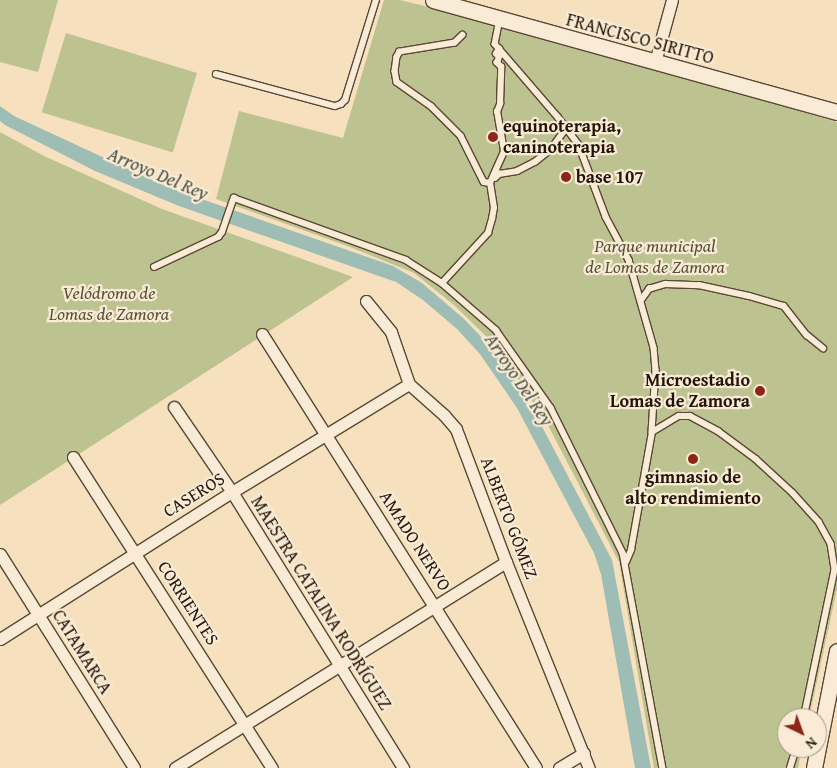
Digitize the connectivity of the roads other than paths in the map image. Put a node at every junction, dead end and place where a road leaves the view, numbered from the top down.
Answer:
1 (376, 0) edge
2 (433, 0) edge
3 (672, 0) edge
4 (460, 4) edge
5 (500, 19) junction
6 (463, 35) dead end
7 (499, 49) junction
8 (655, 62) junction
9 (216, 74) dead end
10 (837, 112) edge
11 (566, 128) junction
12 (490, 183) junction
13 (154, 267) dead end
14 (442, 283) junction
15 (641, 300) junction
16 (366, 301) dead end
17 (262, 334) dead end
18 (823, 348) dead end
19 (408, 384) junction
20 (174, 407) dead end
21 (652, 432) junction
22 (326, 435) junction
23 (73, 457) dead end
24 (232, 492) junction
25 (135, 553) junction
26 (0, 554) edge
27 (506, 562) junction
28 (626, 562) junction
29 (435, 605) junction
30 (38, 614) junction
31 (0, 639) edge
32 (837, 651) edge
33 (339, 665) junction
34 (806, 708) edge
35 (245, 724) junction
36 (584, 753) junction
37 (134, 768) edge
38 (175, 768) edge
39 (272, 768) edge
40 (403, 768) edge
41 (536, 768) edge
42 (559, 768) edge
43 (589, 768) edge
44 (663, 768) edge
45 (814, 768) edge

1 - 9 lane
2 - 4 street, FRANCISCO SIRITTO
3 - 8 street
4 - 5 street, FRANCISCO SIRITTO
5 - 7 lane
5 - 8 street, FRANCISCO SIRITTO
6 - 12 lane
7 - 11 lane
7 - 12 lane
8 - 10 street, FRANCISCO SIRITTO
11 - 12 lane
11 - 15 lane
12 - 14 lane
13 - 14 lane
14 - 28 lane
15 - 18 lane
15 - 21 lane
16 - 19 street
17 - 22 street, AMADO NERVO
19 - 22 street, CASEROS
19 - 27 street, ALBERTO GÓMEZ
20 - 24 street, MAESTRA CATALINA RODRÍGUEZ
21 - 28 lane
21 - 34 lane
22 - 24 street, CASEROS
22 - 29 street, AMADO NERVO
23 - 25 street, CORRIENTES
24 - 25 street, CASEROS
24 - 33 street, MAESTRA CATALINA RODRÍGUEZ
25 - 30 street, CASEROS
25 - 35 street, CORRIENTES
26 - 30 street, CATAMARCA
27 - 29 street
27 - 36 street, ALBERTO GÓMEZ
28 - 44 lane
29 - 33 street
29 - 41 street, AMADO NERVO
30 - 31 street, CASEROS
30 - 37 street, CATAMARCA
32 - 45 street
33 - 35 street
33 - 40 street, MAESTRA CATALINA RODRÍGUEZ
35 - 38 street
35 - 39 street, CORRIENTES
36 - 42 street
36 - 43 street, ALBERTO GÓMEZ

